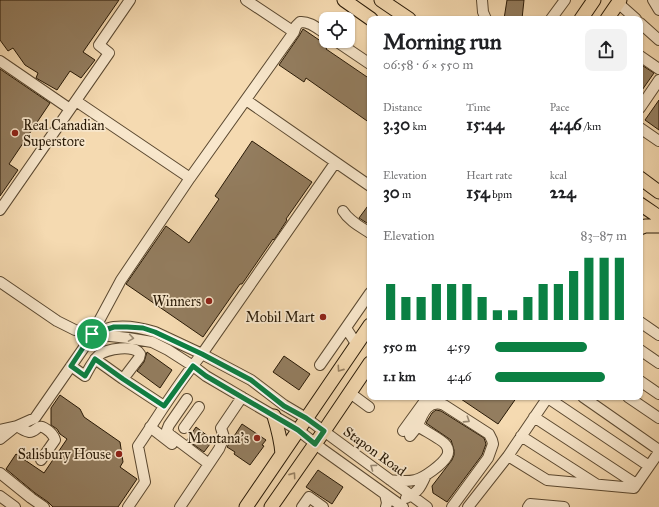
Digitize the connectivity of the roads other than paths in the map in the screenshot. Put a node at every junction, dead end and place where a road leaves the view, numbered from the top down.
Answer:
1 (130, 0) edge
2 (246, 0) edge
3 (344, 0) edge
4 (381, 0) edge
5 (482, 0) edge
6 (565, 0) edge
7 (594, 0) edge
8 (619, 1) edge
9 (367, 16) edge
10 (405, 16) edge
11 (485, 16) edge
12 (553, 16) edge
13 (583, 16) edge
14 (609, 16) edge
15 (633, 16) edge
16 (643, 26) edge
17 (319, 29) edge
18 (294, 32) junction
19 (659, 40) edge
20 (346, 48) edge
21 (643, 58) edge
22 (0, 61) edge
23 (367, 62) edge
24 (659, 69) edge
25 (658, 85) edge
26 (246, 100) junction
27 (643, 103) edge
28 (73, 105) junction
29 (643, 130) edge
30 (659, 141) edge
31 (335, 163) junction
32 (190, 178) junction
33 (643, 180) edge
34 (367, 184) edge
35 (659, 192) edge
36 (643, 206) edge
37 (0, 210) edge
38 (343, 212) dead end
39 (659, 217) edge
40 (659, 226) edge
41 (643, 227) edge
42 (367, 231) edge
43 (0, 282) edge
44 (367, 297) edge
45 (643, 324) edge
46 (346, 328) junction
47 (367, 330) edge
48 (92, 334) junction
49 (659, 335) edge
50 (357, 345) junction
51 (643, 352) edge
52 (202, 354) junction
53 (95, 359) junction
54 (659, 363) edge
55 (320, 365) dead end
56 (71, 366) junction
57 (193, 366) junction
58 (367, 368) edge
59 (123, 379) junction
60 (643, 383) edge
61 (350, 393) junction
62 (659, 394) edge
63 (242, 397) junction
64 (187, 399) dead end
65 (425, 400) edge
66 (546, 400) edge
67 (552, 400) edge
68 (587, 400) edge
69 (632, 400) edge
70 (164, 406) junction
71 (199, 407) dead end
72 (369, 407) dead end
73 (274, 416) junction
74 (534, 417) junction
75 (306, 418) junction
76 (659, 418) edge
77 (17, 426) junction
78 (418, 426) junction
79 (150, 427) junction
80 (184, 428) dead end
81 (0, 430) edge
82 (298, 430) junction
83 (324, 431) junction
84 (521, 436) junction
85 (0, 440) edge
86 (315, 444) junction
87 (659, 451) edge
88 (282, 454) junction
89 (508, 456) junction
90 (41, 460) dead end
91 (207, 466) junction
92 (649, 466) junction
93 (0, 473) edge
94 (426, 474) junction
95 (0, 480) edge
96 (390, 480) junction
97 (636, 484) junction
98 (597, 485) junction
99 (386, 494) junction
100 (0, 496) edge
101 (412, 496) junction
102 (31, 498) junction
103 (400, 505) edge
104 (15, 507) edge
105 (44, 507) edge
106 (128, 507) edge
107 (180, 507) edge
108 (246, 507) edge
109 (271, 507) edge
110 (302, 507) edge
111 (323, 507) edge
112 (386, 507) edge
113 (427, 507) edge
114 (452, 507) edge
115 (468, 507) edge
116 (528, 507) edge
117 (558, 507) edge

1 - 28 street
2 - 18 street
3 - 9 main road
4 - 10 main road
5 - 11 street
6 - 12 street
7 - 13 main road
8 - 14 main road
8 - 15 street
16 - 19 street
17 - 18 street
18 - 26 street
20 - 23 street
21 - 24 street
22 - 28 street
25 - 27 street
26 - 31 street
26 - 32 street
28 - 32 street
28 - 37 street
29 - 30 street
31 - 34 street
31 - 52 street
32 - 48 street
33 - 35 main road
36 - 39 main road
38 - 42 street
40 - 41 main road
43 - 48 street, Stapon Road
44 - 46 street
45 - 49 street
46 - 50 street
46 - 55 street
47 - 50 main road
48 - 52 street, Stapon Road
48 - 56 street
48 -> 57 street, Stapon Road
50 -> 75 main road
51 - 54 street
52 - 57 street
52 - 75 street, Stapon Road
53 - 56 street
53 - 59 street
53 - 59 street
56 - 77 street
57 - 63 street, Stapon Road
57 - 70 street
58 - 61 main road
59 - 70 street
60 - 62 street
61 - 72 street
61 - 83 main road
63 - 73 street, Stapon Road
63 - 91 street
64 - 91 street
65 - 78 street
66 - 74 street
67 - 92 street
68 - 87 street
69 - 76 street
70 - 79 street
71 - 80 street
73 - 82 street, Stapon Road
73 - 88 main road
74 - 84 street
74 - 97 street
75 - 82 main road
75 - 83 street, Stapon Road
77 - 81 street
77 - 85 street
77 - 90 street
78 - 94 street
78 -> 114 street
79 - 91 street
79 - 106 street
82 - 86 street, Stapon Road
82 - 88 main road
83 - 86 main road
96 -> 83 street, Stapon Road
84 - 89 street
84 - 98 street
86 - 99 street, Stapon Road
109 -> 86 main road
87 - 92 street
88 - 108 main road
89 - 98 street
89 - 115 street
91 - 107 street
92 - 97 street
93 - 102 street
94 - 96 street
94 - 101 street
95 - 102 street
96 - 101 street, Stapon Road
97 - 98 street
99 - 103 street, Stapon Road
99 - 112 street
100 - 104 street
101 - 103 street
101 - 113 street, Stapon Road
102 - 105 street
110 - 111 street
116 - 117 street

